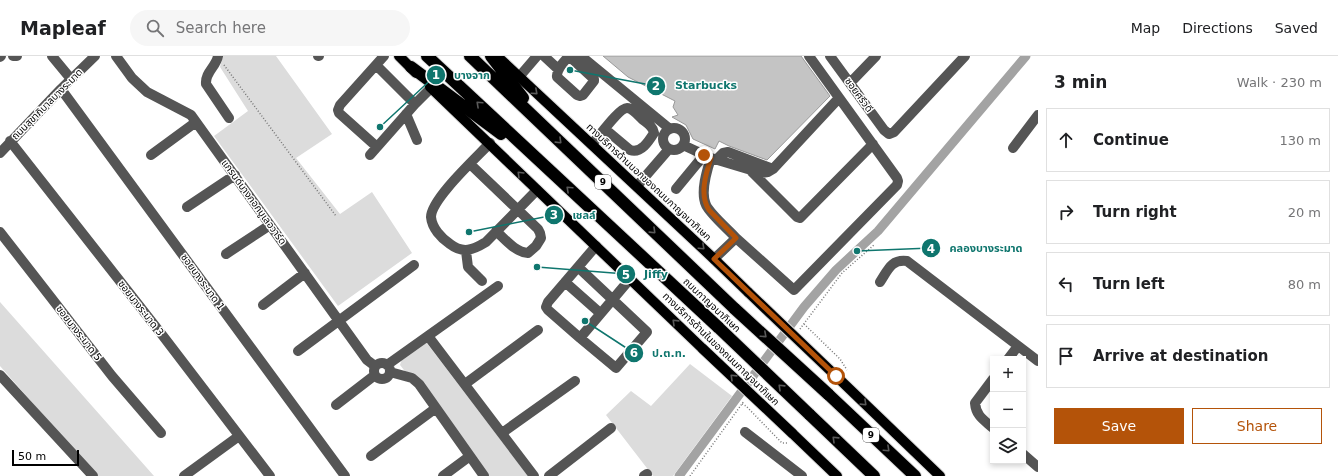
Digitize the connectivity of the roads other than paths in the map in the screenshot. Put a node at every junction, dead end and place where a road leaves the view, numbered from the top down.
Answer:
1 (13, 56) edge
2 (17, 56) edge
3 (52, 56) edge
4 (95, 56) edge
5 (116, 56) edge
6 (384, 56) edge
7 (399, 56) edge
8 (427, 56) edge
9 (470, 56) edge
10 (491, 56) edge
11 (497, 56) edge
12 (537, 56) edge
13 (544, 56) edge
14 (569, 56) edge
15 (581, 56) edge
16 (809, 56) edge
17 (830, 56) edge
18 (876, 56) edge
19 (965, 56) edge
20 (218, 57) edge
21 (376, 65) junction
22 (411, 67) junction
23 (558, 69) junction
24 (518, 77) junction
25 (71, 79) junction
26 (850, 83) junction
27 (431, 88) junction
28 (60, 89) junction
29 (839, 98) junction
30 (415, 104) junction
31 (406, 114) junction
32 (1038, 115) edge
33 (229, 118) dead end
34 (196, 122) junction
35 (546, 128) junction
36 (605, 129) junction
37 (670, 129) junction
38 (417, 140) dead end
39 (10, 141) junction
40 (490, 143) junction
41 (592, 144) junction
42 (873, 144) junction
43 (683, 146) junction
44 (377, 147) junction
45 (668, 148) junction
46 (1013, 148) dead end
47 (0, 153) edge
48 (151, 155) dead end
49 (370, 155) dead end
50 (710, 158) junction
51 (470, 164) junction
52 (548, 169) junction
53 (773, 169) junction
54 (749, 170) junction
55 (235, 175) junction
56 (637, 186) junction
57 (676, 189) dead end
58 (537, 190) junction
59 (187, 207) dead end
60 (517, 209) junction
61 (270, 225) junction
62 (496, 231) junction
63 (0, 232) edge
64 (736, 238) junction
65 (596, 246) junction
66 (466, 251) junction
67 (226, 254) dead end
68 (714, 259) junction
69 (414, 265) dead end
70 (578, 267) junction
71 (305, 273) junction
72 (630, 279) junction
73 (482, 282) dead end
74 (565, 282) junction
75 (880, 282) dead end
76 (498, 286) dead end
77 (612, 299) junction
78 (263, 305) dead end
79 (600, 313) junction
80 (339, 321) junction
81 (538, 330) dead end
82 (428, 336) junction
83 (580, 338) junction
84 (1018, 346) junction
85 (298, 351) dead end
86 (1010, 356) edge
87 (1038, 361) edge
88 (388, 368) junction
89 (375, 370) junction
90 (0, 376) edge
91 (575, 380) dead end
92 (990, 383) edge
93 (465, 384) junction
94 (336, 405) dead end
95 (436, 408) junction
96 (990, 425) edge
97 (611, 428) dead end
98 (744, 432) dead end
99 (161, 433) dead end
100 (502, 433) junction
101 (239, 436) junction
102 (371, 456) dead end
103 (470, 456) junction
104 (1026, 457) edge
105 (1038, 467) edge
106 (264, 474) edge
107 (831, 474) edge
108 (93, 476) edge
109 (184, 476) edge
110 (344, 476) edge
111 (443, 476) edge
112 (484, 476) edge
113 (534, 476) edge
114 (549, 476) edge
115 (802, 476) edge
116 (874, 476) edge
117 (915, 476) edge
118 (940, 476) edge

1 - 2 street
3 - 25 street
4 - 25 street, ถนนสุขาภิบาลบางระมาด
5 - 34 street, แกรนด์บางกอกบูเลอวาร์ด
6 - 21 street
7 - 22 main road, ทางบริการด้านในของถนนกาญจนาภิเษก
52 -> 8 highway, ถนนกาญจนาภิเษก
9 - 35 highway, ถนนกาญจนาภิเษก / 9
10 - 35 highway
11 - 24 main road, ทางบริการด้านนอกของถนนกาญจนาภิเษก
12 - 24 street
13 - 23 street
14 - 23 street
14 - 23 street
15 - 37 street
16 - 29 street
17 - 26 street, ซอยศรีวดี
18 - 26 street
19 - 26 street, ซอยศรีวดี
20 - 33 street
21 - 30 street
21 - 44 street
22 - 27 main road, ทางบริการด้านในของถนนกาญจนาภิเษก
22 - 52 highway
24 -> 41 main road, ทางบริการด้านนอกของถนนกาญจนาภิเษก
25 - 28 street, ถนนสุขาภิบาลบางระมาด
27 - 30 street
27 - 40 main road, ทางบริการด้านในของถนนกาญจนาภิเษก
28 - 39 street, ถนนสุขาภิบาลบางระมาด
28 - 110 street, ซอยบางระมาด 1
29 - 42 street
29 - 53 street
30 - 31 street
31 - 38 street
31 - 44 street
32 - 46 street
34 - 48 street
34 - 55 street, แกรนด์บางกอกบูเลอวาร์ด
35 -> 117 highway, ถนนกาญจนาภิเษก / 9, bridge
36 - 36 street
36 - 41 street
37 - 43 street
37 - 45 street
39 - 47 street, ถนนสุขาภิบาลบางระมาด
39 - 101 street, ซอยบางระมาด 3
40 - 51 street
58 -> 40 main road, ทางบริการด้านในของถนนกาญจนาภิเษก
41 - 56 main road, ทางบริการด้านนอกของถนนกาญจนาภิเษก
42 - 54 street
42 - 64 street
43 - 45 street
43 - 50 street
44 - 49 street
45 - 56 street
50 - 53 street
50 - 54 street
50 - 57 street
50 - 64 street
51 - 60 street
51 - 66 street
116 -> 52 highway, ถนนกาญจนาภิเษก, bridge
53 - 54 street
55 - 59 street
55 - 61 street, แกรนด์บางกอกบูเลอวาร์ด
56 -> 68 main road, ทางบริการด้านนอกของถนนกาญจนาภิเษก
58 - 60 street
58 - 65 main road, ทางบริการด้านในของถนนกาญจนาภิเษก
60 - 62 street
60 - 62 street
61 - 67 street
61 - 71 street, แกรนด์บางกอกบูเลอวาร์ด
62 - 66 street
63 - 99 street, ซอยบางระมาด 5
64 - 68 street
65 - 70 street
65 - 72 main road, ทางบริการด้านในของถนนกาญจนาภิเษก
66 - 73 street
68 -> 118 main road, ทางบริการด้านนอกของถนนกาญจนาภิเษก, bridge
69 - 80 street
70 - 74 street
70 - 77 street
71 - 78 street
71 - 80 street, แกรนด์บางกอกบูเลอวาร์ด
72 - 77 street
107 -> 72 main road, ทางบริการด้านในของถนนกาญจนาภิเษก, bridge
74 - 79 street
74 - 83 street
75 - 84 street
76 - 82 street
77 - 79 street
77 - 83 street
79 - 83 street
80 - 85 street
80 - 89 street, แกรนด์บางกอกบูเลอวาร์ด
81 - 93 street
82 - 88 street
82 - 93 street
84 - 86 street
84 - 87 street
88 - 89 street
88 - 89 street
88 - 95 street
89 - 94 street
90 - 108 street
91 - 100 street
92 - 96 street
93 - 100 street
95 - 102 street
95 - 103 street
97 - 114 street
98 - 115 street
100 - 113 street
101 - 106 street, ซอยบางระมาด 3
101 - 109 street
103 - 111 street
103 - 112 street
104 - 105 street

